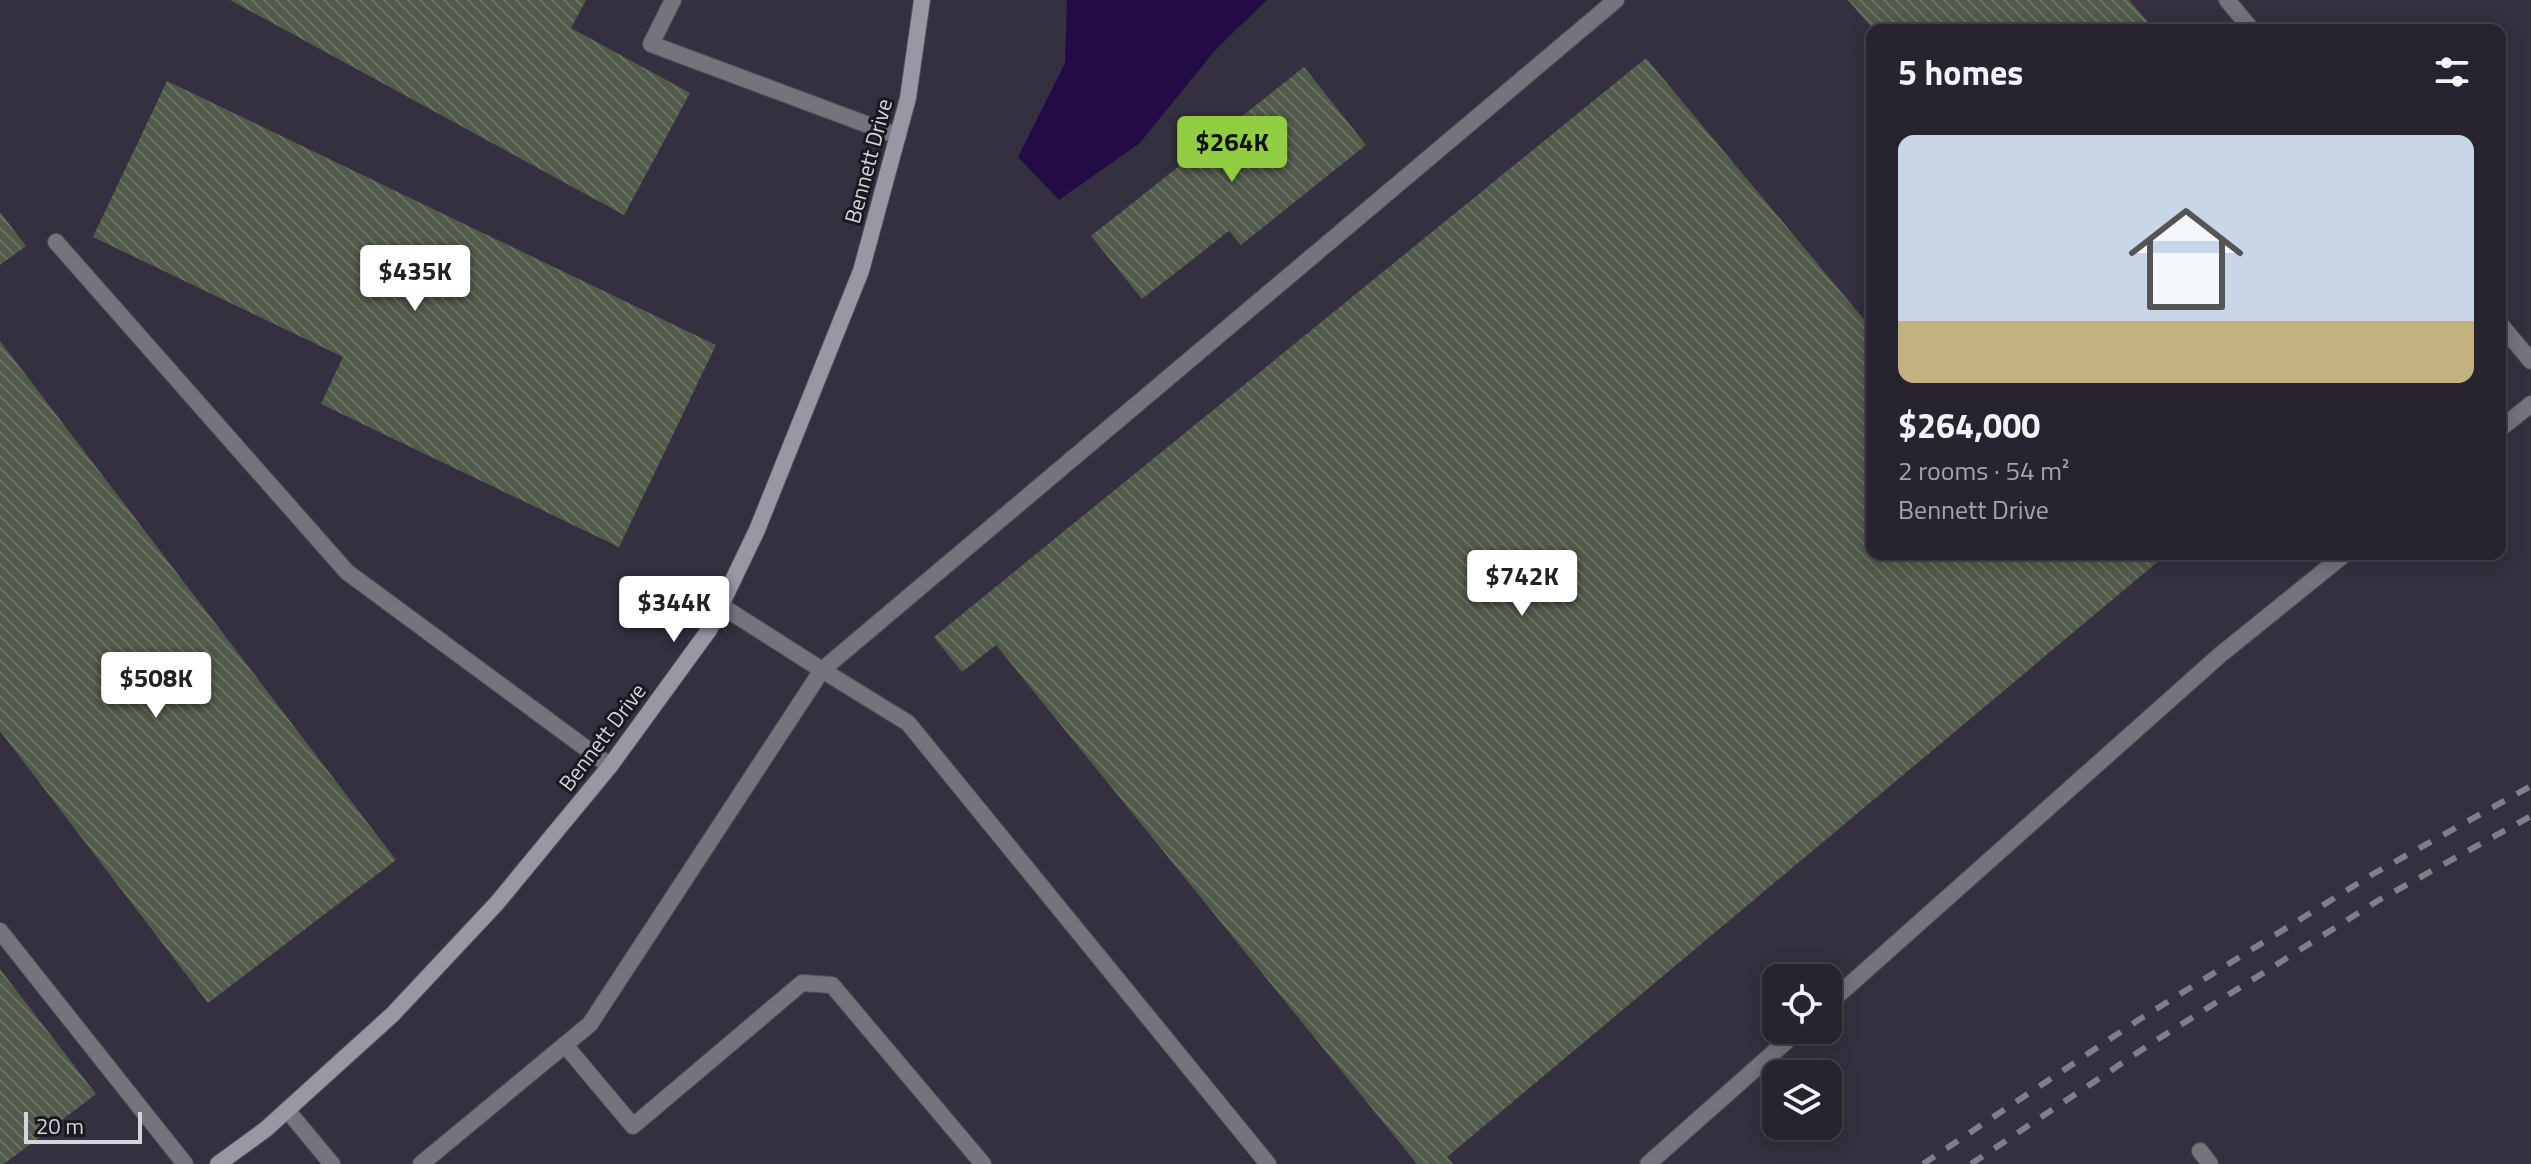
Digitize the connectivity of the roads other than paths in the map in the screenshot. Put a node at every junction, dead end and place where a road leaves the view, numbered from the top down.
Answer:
1 (673, 0) edge
2 (922, 0) edge
3 (1616, 0) edge
4 (2227, 0) edge
5 (2247, 24) edge
6 (898, 136) junction
7 (56, 242) dead end
8 (2506, 331) edge
9 (2531, 361) edge
10 (2531, 404) edge
11 (2506, 424) edge
12 (2338, 560) edge
13 (720, 605) junction
14 (822, 670) junction
15 (610, 766) junction
16 (0, 931) edge
17 (1842, 992) edge
18 (1783, 1044) edge
19 (565, 1045) junction
20 (287, 1110) junction
21 (185, 1164) edge
22 (218, 1164) edge
23 (332, 1164) edge
24 (421, 1164) edge
25 (983, 1164) edge
26 (1268, 1164) edge
27 (1648, 1164) edge

1 - 6 lane
2 - 6 street, Bennett Drive
3 - 14 lane
4 - 5 lane
6 - 13 street, Bennett Drive
7 - 15 lane
8 - 9 lane
10 - 11 lane
12 - 17 lane
13 - 14 lane
13 - 15 street, Bennett Drive
14 - 19 lane
14 - 26 lane
15 - 20 street, Bennett Drive
16 - 21 lane
18 - 27 lane
19 - 24 lane
19 - 25 lane
20 - 22 street, Bennett Drive
20 - 23 lane

